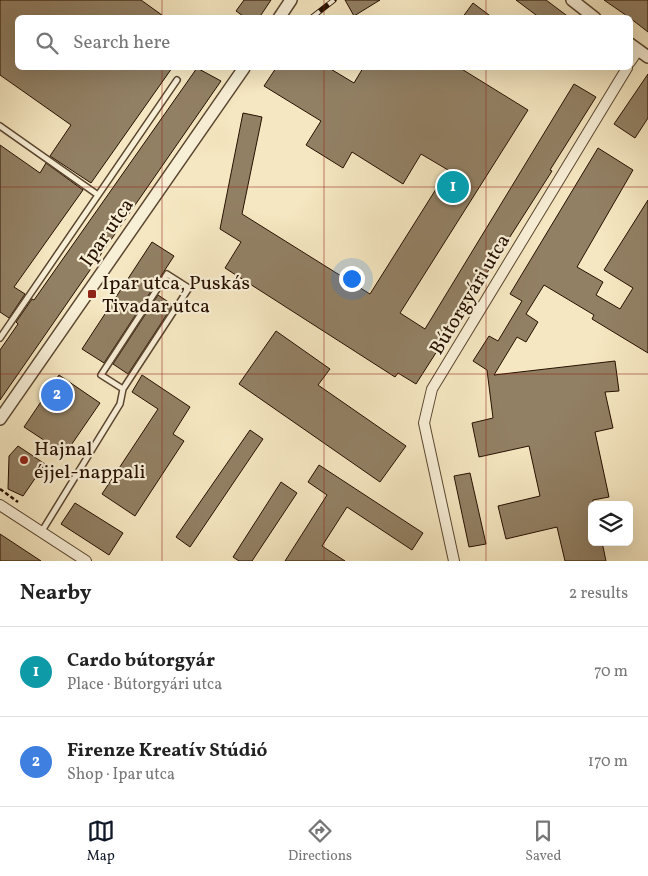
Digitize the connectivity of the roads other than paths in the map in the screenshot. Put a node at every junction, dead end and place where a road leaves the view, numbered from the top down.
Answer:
1 (291, 0) edge
2 (572, 0) edge
3 (281, 15) edge
4 (591, 15) edge
5 (634, 47) edge
6 (648, 58) edge
7 (243, 70) edge
8 (626, 70) edge
9 (177, 80) dead end
10 (0, 126) edge
11 (98, 195) junction
12 (0, 338) edge
13 (123, 389) junction
14 (0, 419) edge
15 (0, 505) edge
16 (42, 531) junction
17 (86, 561) edge
18 (454, 561) edge

1 - 3 street
2 - 4 street
5 - 6 street
7 - 14 street, Ipar utca
8 - 18 street, Bútorgyári utca
9 - 11 lane
10 - 11 lane
11 - 12 lane
13 - 13 lane
13 - 16 lane
15 - 16 street
16 - 17 street

